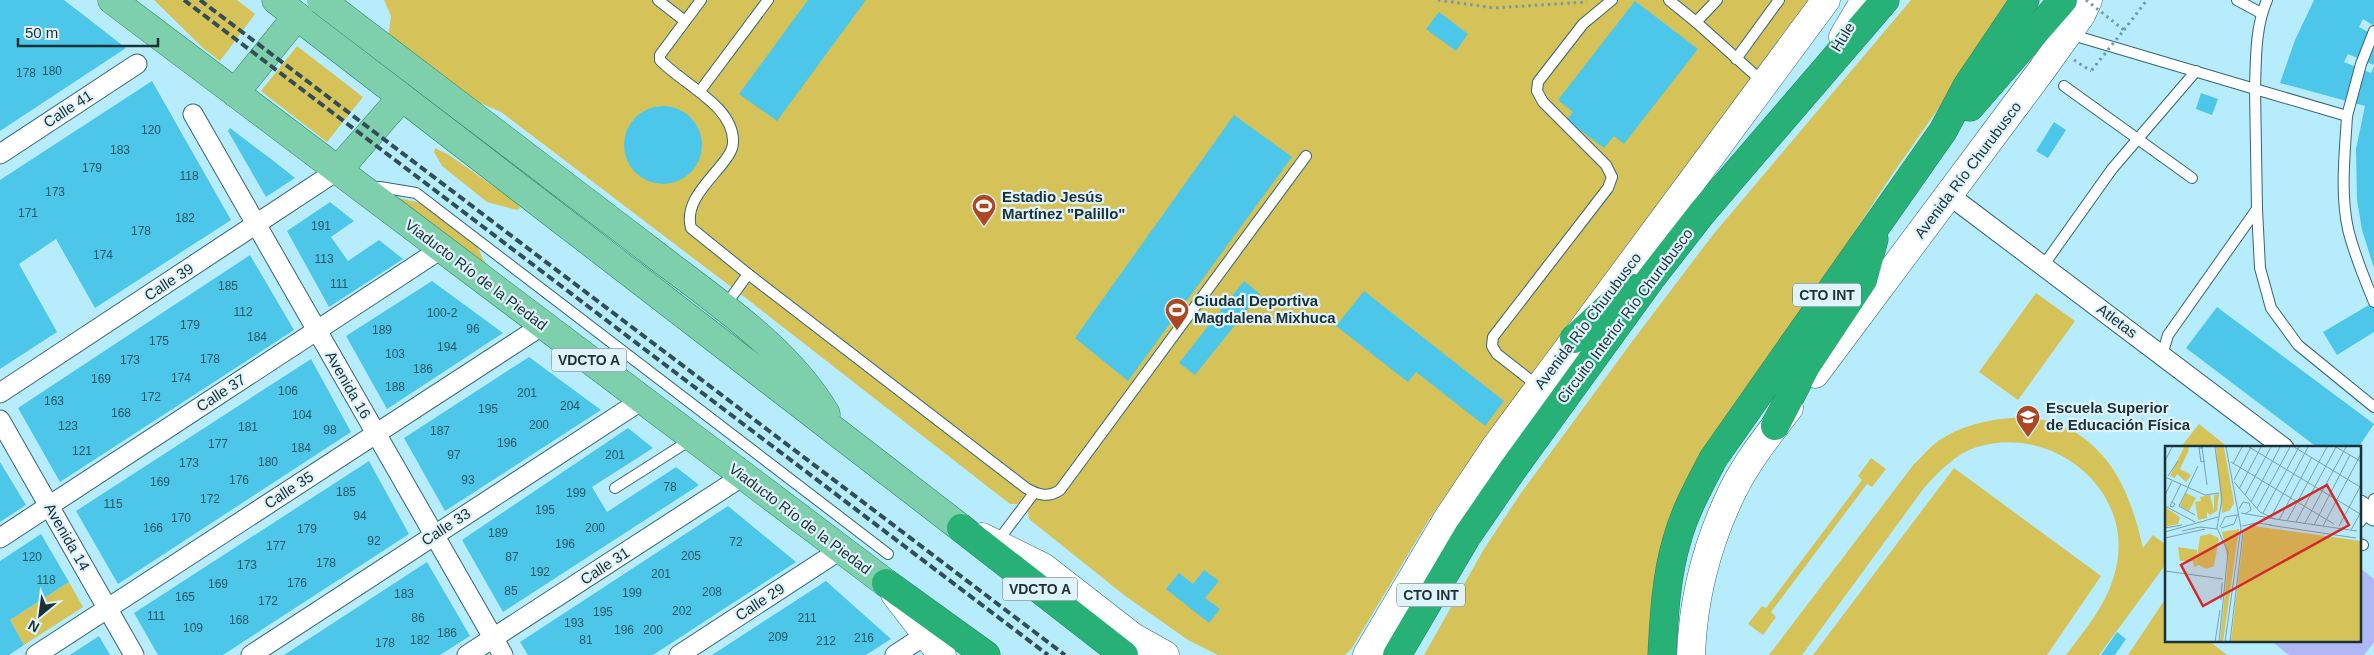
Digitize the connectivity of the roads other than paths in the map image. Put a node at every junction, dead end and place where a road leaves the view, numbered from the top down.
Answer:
1 (112, 0) edge
2 (321, 0) edge
3 (336, 0) edge
4 (658, 0) edge
5 (701, 0) edge
6 (768, 0) edge
7 (1611, 0) edge
8 (1669, 0) edge
9 (1717, 0) edge
10 (1779, 0) edge
11 (1826, 0) edge
12 (1866, 0) edge
13 (1885, 0) edge
14 (2025, 0) edge
15 (2063, 0) edge
16 (2087, 0) edge
17 (2237, 0) edge
18 (2267, 0) edge
19 (286, 8) edge
20 (2261, 14) junction
21 (686, 21) junction
22 (1696, 22) junction
23 (2374, 31) edge
24 (2068, 34) junction
25 (1736, 59) junction
26 (137, 64) dead end
27 (2196, 71) junction
28 (1820, 74) junction
29 (1767, 80) junction
30 (2064, 86) dead end
31 (2255, 88) junction
32 (700, 91) junction
33 (235, 93) junction
34 (402, 97) junction
35 (193, 114) dead end
36 (2347, 116) junction
37 (1942, 131) junction
38 (2138, 138) junction
39 (0, 154) edge
40 (1306, 156) dead end
41 (338, 170) junction
42 (2192, 178) dead end
43 (363, 190) junction
44 (1949, 195) junction
45 (2257, 209) junction
46 (256, 224) junction
47 (1877, 226) junction
48 (441, 249) junction
49 (2043, 266) junction
50 (748, 274) junction
51 (1652, 277) junction
52 (2374, 302) edge
53 (723, 308) junction
54 (543, 325) junction
55 (317, 330) junction
56 (1574, 339) junction
57 (2162, 355) junction
58 (1539, 387) junction
59 (0, 393) edge
60 (642, 400) junction
61 (2374, 407) edge
62 (0, 420) edge
63 (1775, 426) junction
64 (834, 429) junction
65 (376, 433) junction
66 (692, 438) junction
67 (2281, 446) edge
68 (743, 476) junction
69 (615, 488) dead end
70 (1034, 493) junction
71 (49, 506) junction
72 (961, 528) junction
73 (434, 535) junction
74 (0, 538) edge
75 (996, 543) junction
76 (840, 550) junction
77 (888, 554) dead end
78 (886, 583) junction
79 (108, 608) junction
80 (493, 638) junction
81 (935, 644) edge
82 (36, 655) edge
83 (134, 655) edge
84 (250, 655) edge
85 (467, 655) edge
86 (503, 655) edge
87 (679, 655) edge
88 (895, 655) edge
89 (986, 655) edge
90 (1124, 655) edge
91 (1165, 655) edge
92 (1367, 655) edge
93 (1397, 655) edge
94 (1662, 655) edge
95 (1691, 655) edge

1 - 33 main road, Viaducto Río de la Piedad / VDCTO A
2 - 53 main road, bridge
3 - 19 lane
4 - 21 lane
5 - 21 lane
6 - 32 lane
7 - 58 lane
8 - 22 lane
9 - 22 lane
10 - 25 lane
11 - 29 main road, Avenida Río Churubusco / CTO INT
12 - 28 main road, Hule / CTO INT
13 - 28 highway, Circuito Interior Río Churubusco / CTO INT
14 - 37 highway, CTO INT
15 - 37 highway
16 - 24 main road, Avenida Río Churubusco / CTO INT
17 - 20 lane
18 - 20 lane
19 - 33 main road
19 - 34 main road, VDCTO A
20 - 31 lane
21 - 32 lane
22 - 25 lane
23 - 36 lane
24 - 27 lane
24 - 44 main road, Avenida Río Churubusco / CTO INT
25 - 29 lane
26 - 39 street, Calle 41
27 - 31 lane
27 - 38 lane
28 - 51 highway, Circuito Interior Río Churubusco / CTO INT
29 - 56 main road, Avenida Río Churubusco / CTO INT
30 - 38 lane
31 - 36 lane
31 - 45 lane
32 - 50 lane
33 - 41 main road, Viaducto Río de la Piedad / VDCTO A
34 - 41 main road
34 - 64 main road, VDCTO A
35 - 46 street, Avenida 16
36 - 52 lane
37 - 47 highway, CTO INT
38 - 42 lane
38 - 49 lane
40 - 70 lane
41 - 43 main road, Viaducto Río de la Piedad / VDCTO A
41 - 46 street, Calle 39
43 - 48 main road, Viaducto Río de la Piedad / VDCTO A
43 - 77 lane
44 - 49 street, Atletas
44 - 63 main road, Avenida Río Churubusco / CTO INT
45 - 57 lane
45 - 61 lane
46 - 55 street, Avenida 16
46 - 59 street, Calle 39
47 - 63 highway
47 - 94 highway, CTO INT
48 - 54 main road, Viaducto Río de la Piedad / VDCTO A
48 - 55 street, Calle 37
49 - 57 street, Atletas
50 - 53 lane
50 - 70 lane
51 - 56 highway
51 - 93 highway, Circuito Interior Río Churubusco / CTO INT
53 - 64 main road
54 - 60 main road, Viaducto Río de la Piedad / VDCTO A
54 - 65 street, Calle 35
55 - 65 street, Avenida 16
55 - 71 street, Calle 37
56 - 58 main road, Avenida Río Churubusco / CTO INT
57 - 67 street, Atletas
58 - 92 main road, Avenida Río Churubusco / CTO INT
60 - 66 main road, Viaducto Río de la Piedad / VDCTO A
60 - 73 street, Calle 33
62 - 71 street, Avenida 14
63 - 95 main road, Avenida Río Churubusco / CTO INT
64 - 72 main road, VDCTO A
65 - 73 street, Avenida 16
65 - 79 street, Calle 35
66 - 68 main road, Viaducto Río de la Piedad / VDCTO A
66 - 69 lane
68 - 76 main road, Viaducto Río de la Piedad / VDCTO A
68 - 80 street, Calle 31
70 - 75 lane
71 - 74 street, Calle 37
71 - 79 street, Avenida 14
72 - 75 main road
72 - 90 highway, VDCTO A
73 - 80 street, Avenida 16
73 - 84 street, Calle 33
75 - 91 main road
76 - 78 main road, Viaducto Río de la Piedad / VDCTO A
76 - 87 street, Calle 29
78 - 81 main road
78 - 89 highway, Viaducto Río de la Piedad / VDCTO A
79 - 82 street, Calle 35
79 - 83 street, Avenida 14
80 - 85 street, Calle 31
80 - 86 street, Avenida 16
81 - 88 street

